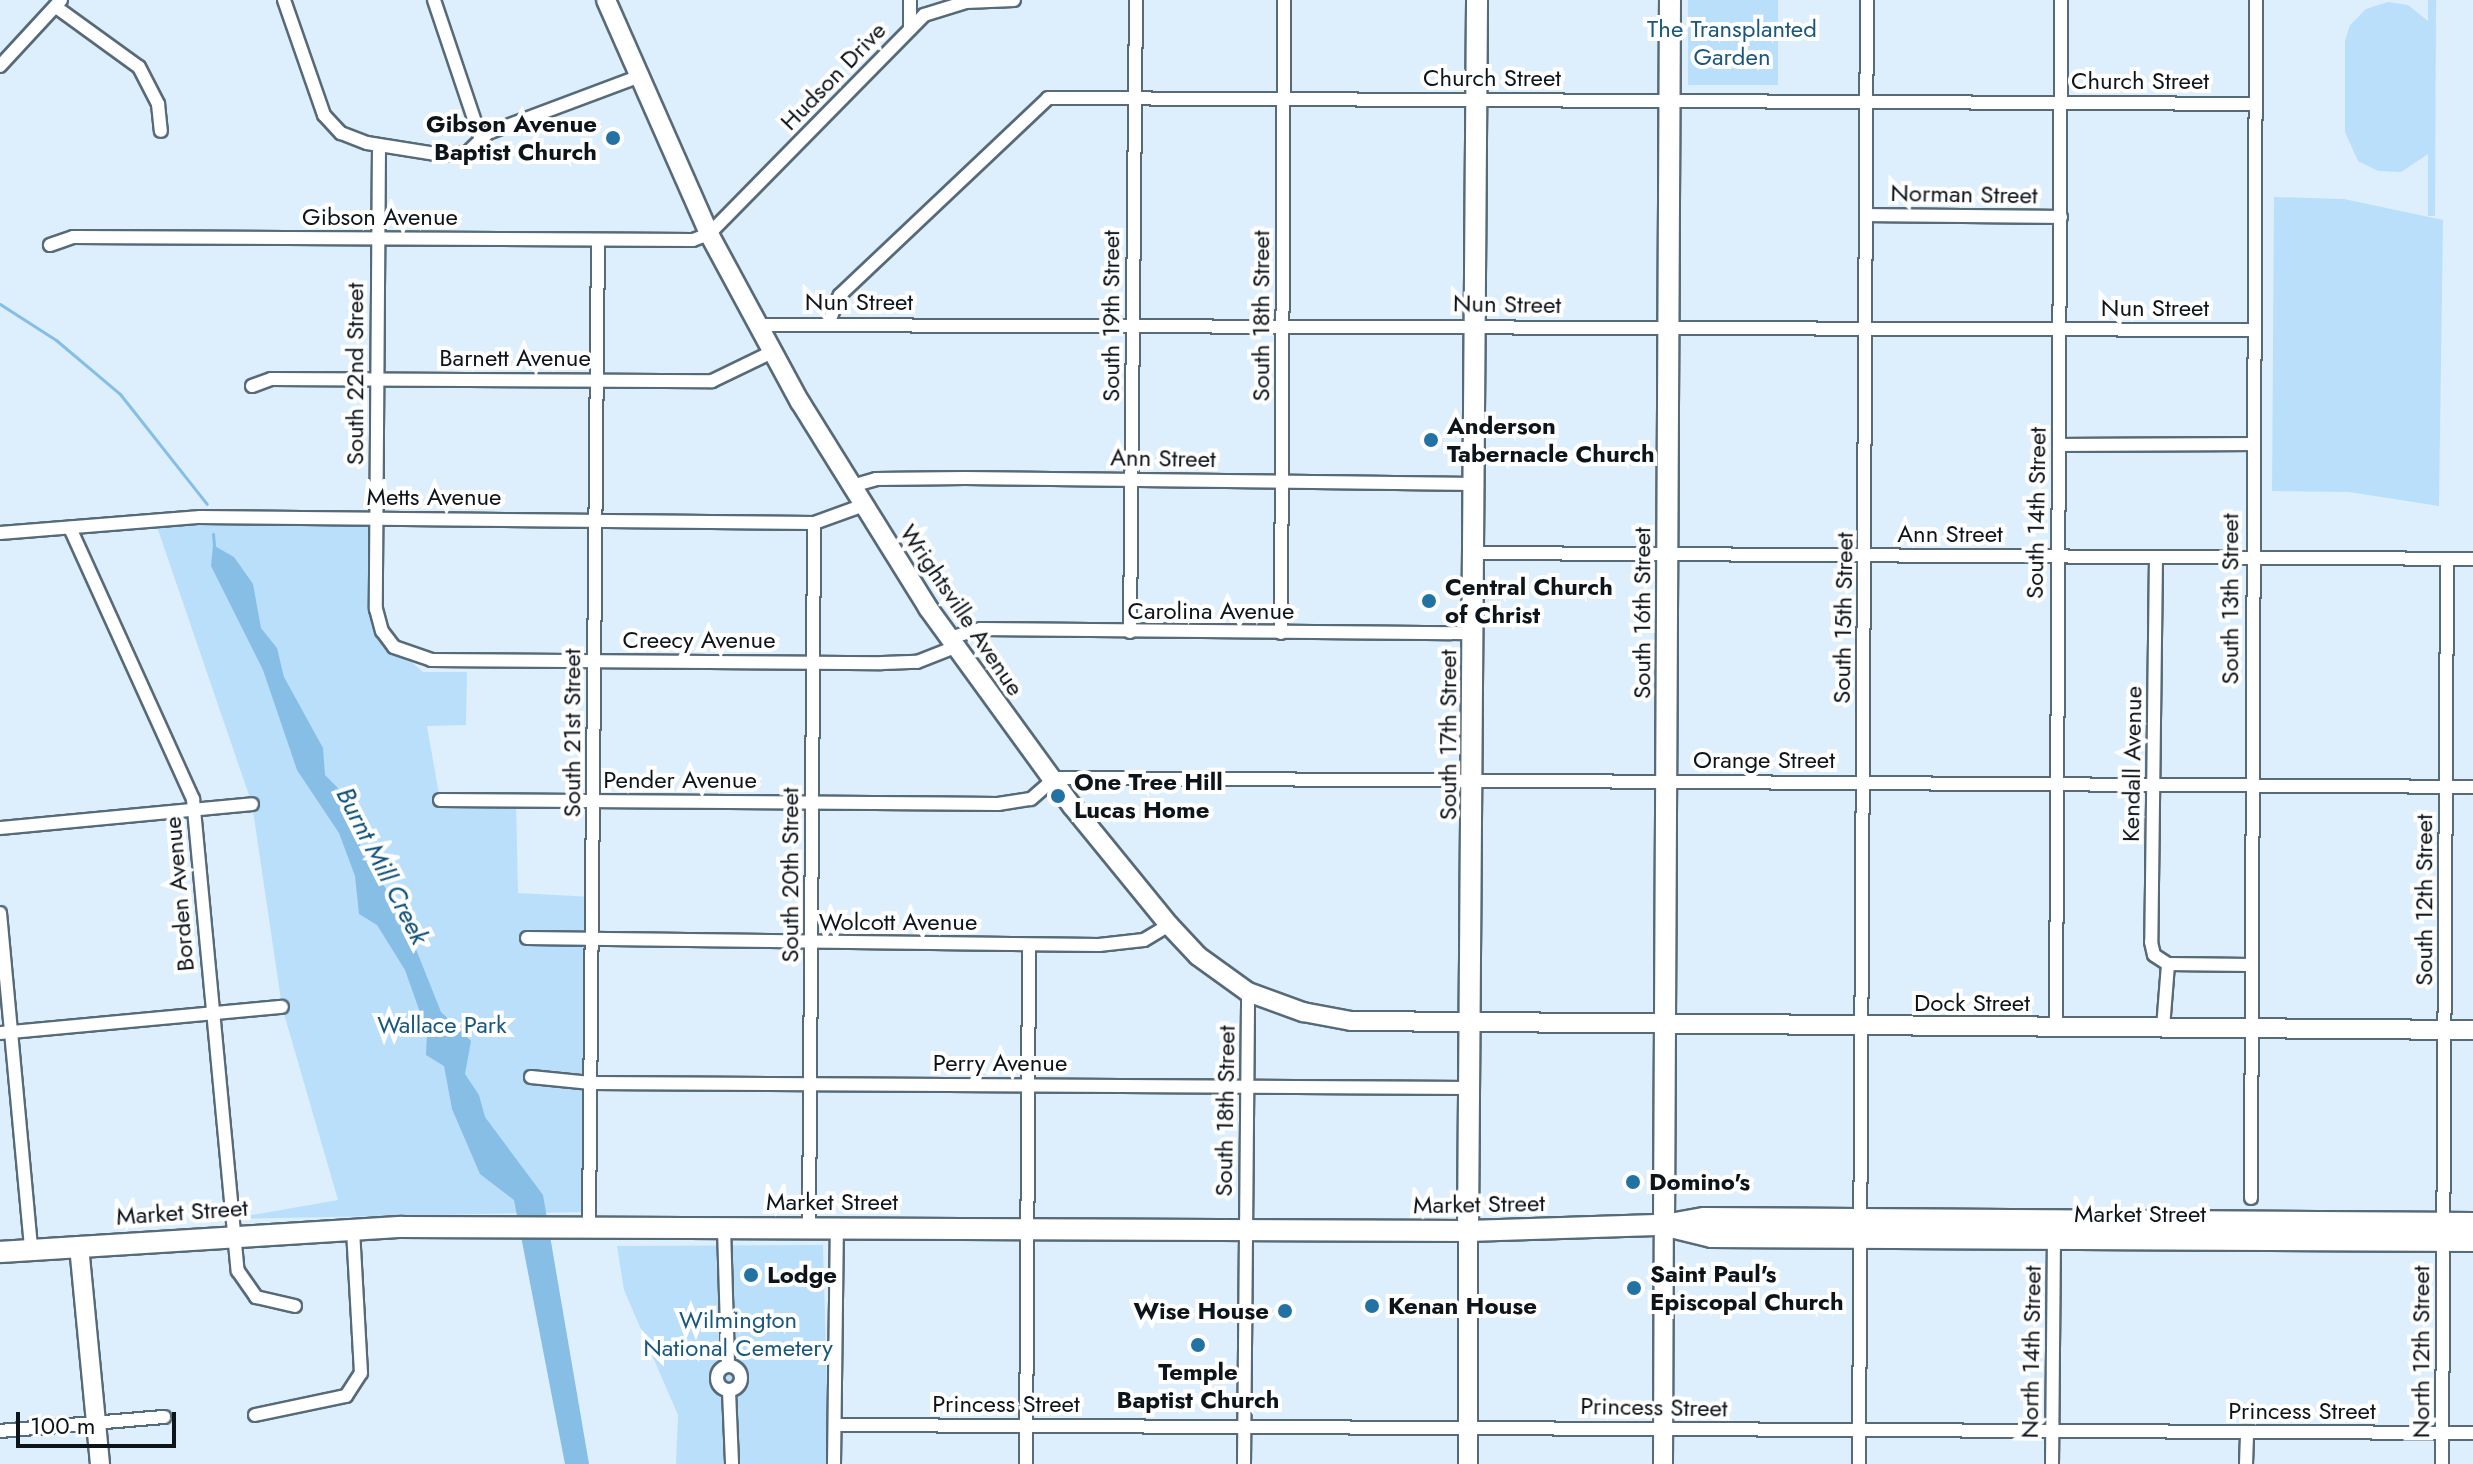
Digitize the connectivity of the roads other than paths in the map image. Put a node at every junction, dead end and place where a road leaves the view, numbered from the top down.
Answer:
1 (284, 0) edge
2 (434, 0) edge
3 (606, 0) edge
4 (910, 0) edge
5 (1014, 0) edge
6 (1136, 0) edge
7 (1284, 0) edge
8 (1477, 0) edge
9 (1670, 0) edge
10 (1867, 0) edge
11 (2061, 0) edge
12 (2256, 0) edge
13 (58, 4) edge
14 (910, 29) junction
15 (0, 66) edge
16 (638, 77) junction
17 (1134, 98) junction
18 (1284, 99) junction
19 (1478, 99) junction
20 (1672, 101) junction
21 (1867, 101) junction
22 (2061, 103) junction
23 (2255, 104) junction
24 (161, 131) dead end
25 (481, 140) junction
26 (379, 145) junction
27 (1866, 215) junction
28 (2061, 217) junction
29 (709, 234) junction
30 (378, 239) junction
31 (598, 240) junction
32 (50, 245) dead end
33 (828, 324) junction
34 (1132, 324) junction
35 (1283, 324) junction
36 (759, 325) junction
37 (1478, 326) junction
38 (1671, 327) junction
39 (1866, 327) junction
40 (2060, 330) junction
41 (2254, 330) junction
42 (772, 352) junction
43 (378, 379) junction
44 (597, 380) junction
45 (252, 386) dead end
46 (2253, 444) junction
47 (2059, 445) junction
48 (1131, 479) junction
49 (1282, 481) junction
50 (1476, 484) junction
51 (852, 486) junction
52 (864, 505) junction
53 (376, 519) junction
54 (596, 521) junction
55 (814, 523) junction
56 (70, 528) junction
57 (0, 533) edge
58 (1476, 553) junction
59 (1668, 554) junction
60 (1866, 555) junction
61 (2058, 556) junction
62 (2156, 557) junction
63 (2252, 557) junction
64 (2447, 559) junction
65 (2473, 559) edge
66 (1130, 632) junction
67 (1281, 633) junction
68 (1475, 633) junction
69 (952, 642) junction
70 (394, 647) joint
71 (595, 661) junction
72 (813, 663) junction
73 (1055, 778) junction
74 (1475, 780) junction
75 (1668, 782) junction
76 (1863, 783) junction
77 (2056, 784) junction
78 (2155, 785) junction
79 (2252, 785) junction
80 (2447, 787) junction
81 (2473, 787) edge
82 (440, 800) dead end
83 (593, 801) junction
84 (812, 803) junction
85 (252, 804) dead end
86 (194, 811) junction
87 (0, 828) edge
88 (0, 913) edge
89 (1169, 925) junction
90 (527, 938) dead end
91 (592, 941) junction
92 (811, 943) junction
93 (1029, 945) junction
94 (2168, 964) junction
95 (2250, 965) junction
96 (1248, 992) junction
97 (282, 1007) dead end
98 (212, 1013) junction
99 (1471, 1024) junction
100 (1666, 1025) junction
101 (1862, 1026) junction
102 (2056, 1027) junction
103 (2163, 1028) junction
104 (2249, 1028) junction
105 (2445, 1029) junction
106 (2473, 1030) edge
107 (5, 1033) edge
108 (531, 1077) dead end
109 (591, 1083) junction
110 (810, 1083) junction
111 (1029, 1085) junction
112 (1248, 1086) junction
113 (1470, 1088) junction
114 (2251, 1198) dead end
115 (2473, 1223) edge
116 (1664, 1225) junction
117 (589, 1227) junction
118 (353, 1228) junction
119 (724, 1228) junction
120 (809, 1228) junction
121 (837, 1228) junction
122 (1860, 1229) junction
123 (1026, 1230) junction
124 (1245, 1231) junction
125 (1468, 1231) junction
126 (2444, 1232) junction
127 (231, 1234) junction
128 (2054, 1240) junction
129 (2473, 1241) edge
130 (79, 1246) junction
131 (31, 1249) junction
132 (0, 1252) edge
133 (295, 1306) dead end
134 (255, 1415) dead end
135 (164, 1417) dead end
136 (96, 1424) junction
137 (835, 1425) junction
138 (1026, 1426) junction
139 (1245, 1427) junction
140 (1468, 1428) junction
141 (1663, 1429) junction
142 (0, 1431) edge
143 (1859, 1432) junction
144 (2052, 1432) junction
145 (2247, 1432) junction
146 (2442, 1433) junction
147 (2473, 1433) edge
148 (100, 1464) edge
149 (732, 1464) edge
150 (834, 1464) edge
151 (1026, 1464) edge
152 (1244, 1464) edge
153 (1468, 1464) edge
154 (1663, 1464) edge
155 (1859, 1464) edge
156 (2052, 1464) edge
157 (2246, 1464) edge
158 (2442, 1464) edge

1 - 26 street
2 - 25 street
3 - 16 street, Wrightsville Avenue
4 - 14 street
5 - 14 street, Hudson Drive
6 - 17 street, South 19th Street
7 - 18 street, South 18th Street
8 - 19 main road, South 17th Street
9 - 20 main road, South 16th Street
10 - 21 street, South 15th Street
11 - 22 street, South 14th Street
12 - 23 street, South 13th Street
13 - 15 street
13 - 24 street
14 - 29 street, Hudson Drive
16 - 25 street
16 - 29 street, Wrightsville Avenue
17 - 18 street, Church Street
17 - 33 street, Church Street
17 - 34 street, South 19th Street
18 - 19 street, Church Street
18 - 35 street, South 18th Street
19 - 20 street, Church Street
19 - 37 main road, South 17th Street
20 - 21 street, Church Street
20 - 38 main road, South 16th Street
21 - 22 street, Church Street
21 - 27 street, South 15th Street
22 - 23 street, Church Street
22 - 28 street, South 14th Street
23 - 41 street, South 13th Street
25 - 26 street
26 - 30 street, South 22nd Street
27 - 28 street, Norman Street
27 - 39 street, South 15th Street
28 - 40 street, South 14th Street
29 - 31 street, Gibson Avenue
29 - 36 street, Wrightsville Avenue
30 - 31 street, Gibson Avenue
30 - 32 street, Gibson Avenue
30 - 43 street, South 22nd Street
31 - 44 street, South 21st Street
33 - 34 street, Nun Street
33 - 36 street, Nun Street
34 - 35 street, Nun Street
34 - 48 street, South 19th Street
35 - 37 street, Nun Street
35 - 49 street, South 18th Street
36 - 42 street, Wrightsville Avenue
37 - 38 street, Nun Street
37 - 50 main road, South 17th Street
38 - 39 street, Nun Street
38 - 59 main road, South 16th Street
39 - 40 street, Nun Street
39 - 60 street, South 15th Street
40 - 41 street, Nun Street
40 - 47 street, South 14th Street
41 - 46 street, South 13th Street
42 - 44 street, Barnett Avenue
42 - 51 street, Wrightsville Avenue
43 - 44 street, Barnett Avenue
43 - 45 street, Barnett Avenue
43 - 53 street, South 22nd Street
44 - 54 street, South 21st Street
46 - 47 street
46 - 63 street, South 13th Street
47 - 61 street, South 14th Street
48 - 49 street, Ann Street
48 - 51 street, Ann Street
48 - 66 street, South 19th Street
49 - 50 street, Ann Street
49 - 67 street, South 18th Street
50 - 58 main road, South 17th Street
51 - 52 street, Wrightsville Avenue
52 - 55 street, Metts Avenue
52 - 69 street, Wrightsville Avenue
53 - 54 street, Metts Avenue
53 - 56 street, Metts Avenue
53 - 70 street, South 22nd Street
54 - 55 street, Metts Avenue
54 - 71 street, South 21st Street
55 - 72 street, South 20th Street
56 - 57 street, Metts Avenue
56 - 86 street, Borden Avenue
58 - 59 street, Ann Street
58 - 68 main road, South 17th Street
59 - 60 street, Ann Street
59 - 75 main road, South 16th Street
60 - 61 street, Ann Street
60 - 76 street, South 15th Street
61 - 62 street, Ann Street
61 - 77 street, South 14th Street
62 - 63 street, Ann Street
62 - 78 street, Kendall Avenue
63 - 64 street, Ann Street
63 - 79 street, South 13th Street
64 - 65 street, Ann Street
64 - 80 street, South 12th Street
66 - 67 street, Carolina Avenue
66 - 69 street, Carolina Avenue
67 - 68 street, Carolina Avenue
68 - 74 main road, South 17th Street
69 - 72 street, Creecy Avenue
69 - 73 street, Wrightsville Avenue
70 - 71 street, Creecy Avenue
71 - 72 street, Creecy Avenue
71 - 83 street, South 21st Street
72 - 84 street, South 20th Street
73 - 74 street, Orange Street
73 - 84 street, Pender Avenue
73 - 89 street, Wrightsville Avenue
74 - 75 street, Orange Street
74 - 99 main road, South 17th Street
75 - 76 street, Orange Street
75 - 100 main road, South 16th Street
76 - 77 street, Orange Street
76 - 101 street, South 15th Street
77 - 78 street, Orange Street
77 - 102 street, South 14th Street
78 - 79 street, Orange Street
78 - 94 street, Kendall Avenue
79 - 80 street, Orange Street
79 - 95 street, South 13th Street
80 - 81 street, Orange Street
80 - 105 street, South 12th Street
82 - 83 street, Pender Avenue
83 - 84 street, Pender Avenue
83 - 91 street, South 21st Street
84 - 92 street, South 20th Street
85 - 86 street
86 - 87 street
86 - 98 street, Borden Avenue
88 - 107 street
89 - 93 street, Wolcott Avenue
89 - 96 street, Wrightsville Avenue
90 - 91 street, Wolcott Avenue
91 - 92 street, Wolcott Avenue
91 - 109 street, South 21st Street
92 - 93 street, Wolcott Avenue
92 - 110 street, South 20th Street
93 - 111 street
94 - 95 street
94 - 103 street
95 - 104 street, South 13th Street
96 - 99 street, Wrightsville Avenue
96 - 112 street, South 18th Street
97 - 98 street
98 - 107 street
98 - 127 street, Borden Avenue
99 - 100 street, Dock Street
99 - 113 main road, South 17th Street
100 - 101 street, Dock Street
100 - 116 main road, South 16th Street
101 - 102 street, Dock Street
101 - 122 street, South 15th Street
102 - 103 street, Dock Street
103 - 104 street, Dock Street
104 - 105 street, Dock Street
104 - 114 street, South 13th Street
105 - 106 street, Dock Street
105 - 126 street, South 12th Street
107 - 131 street
108 - 109 street, Perry Avenue
109 - 110 street, Perry Avenue
109 - 117 street, South 21st Street
110 - 111 street, Perry Avenue
110 - 120 street, South 20th Street
111 - 112 street, Perry Avenue
111 - 123 street
112 - 113 street, Perry Avenue
112 - 124 street, South 18th Street
113 - 125 main road, South 17th Street
115 - 126 main road, Market Street
116 - 122 main road, Market Street
116 - 125 main road, Market Street
116 - 141 street
117 - 118 main road, Market Street
117 - 119 main road, Market Street
118 - 127 main road, Market Street
118 - 134 street
119 - 120 main road, Market Street
119 - 149 street
120 - 121 main road, Market Street
121 - 123 main road, Market Street
121 - 137 street
122 - 126 main road, Market Street
122 - 128 main road, Market Street
122 - 143 street, South 15th Street
123 - 124 main road, Market Street
123 - 138 street
124 - 125 main road, Market Street
124 - 139 street, South 18th Street
125 - 140 street
126 - 128 main road, Market Street
126 - 129 main road, Market Street
126 - 146 street, North 12th Street
127 - 130 main road, Market Street
127 - 133 street, Borden Avenue
128 - 144 street, North 14th Street
130 - 131 main road, Market Street
130 - 136 street
131 - 132 main road, Market Street
135 - 136 street
136 - 142 street
136 - 148 street
137 - 138 street, Princess Street
137 - 150 street
138 - 139 street, Princess Street
138 - 151 street
139 - 140 street, Princess Street
139 - 152 street, South 18th Street
140 - 141 street, Princess Street
140 - 153 street
141 - 143 street, Princess Street
141 - 154 street
143 - 144 street, Princess Street
143 - 155 street, South 15th Street
144 - 145 street, Princess Street
144 - 156 street, North 14th Street
145 - 146 street, Princess Street
145 - 157 street
146 - 147 street, Princess Street
146 - 158 street, North 12th Street

